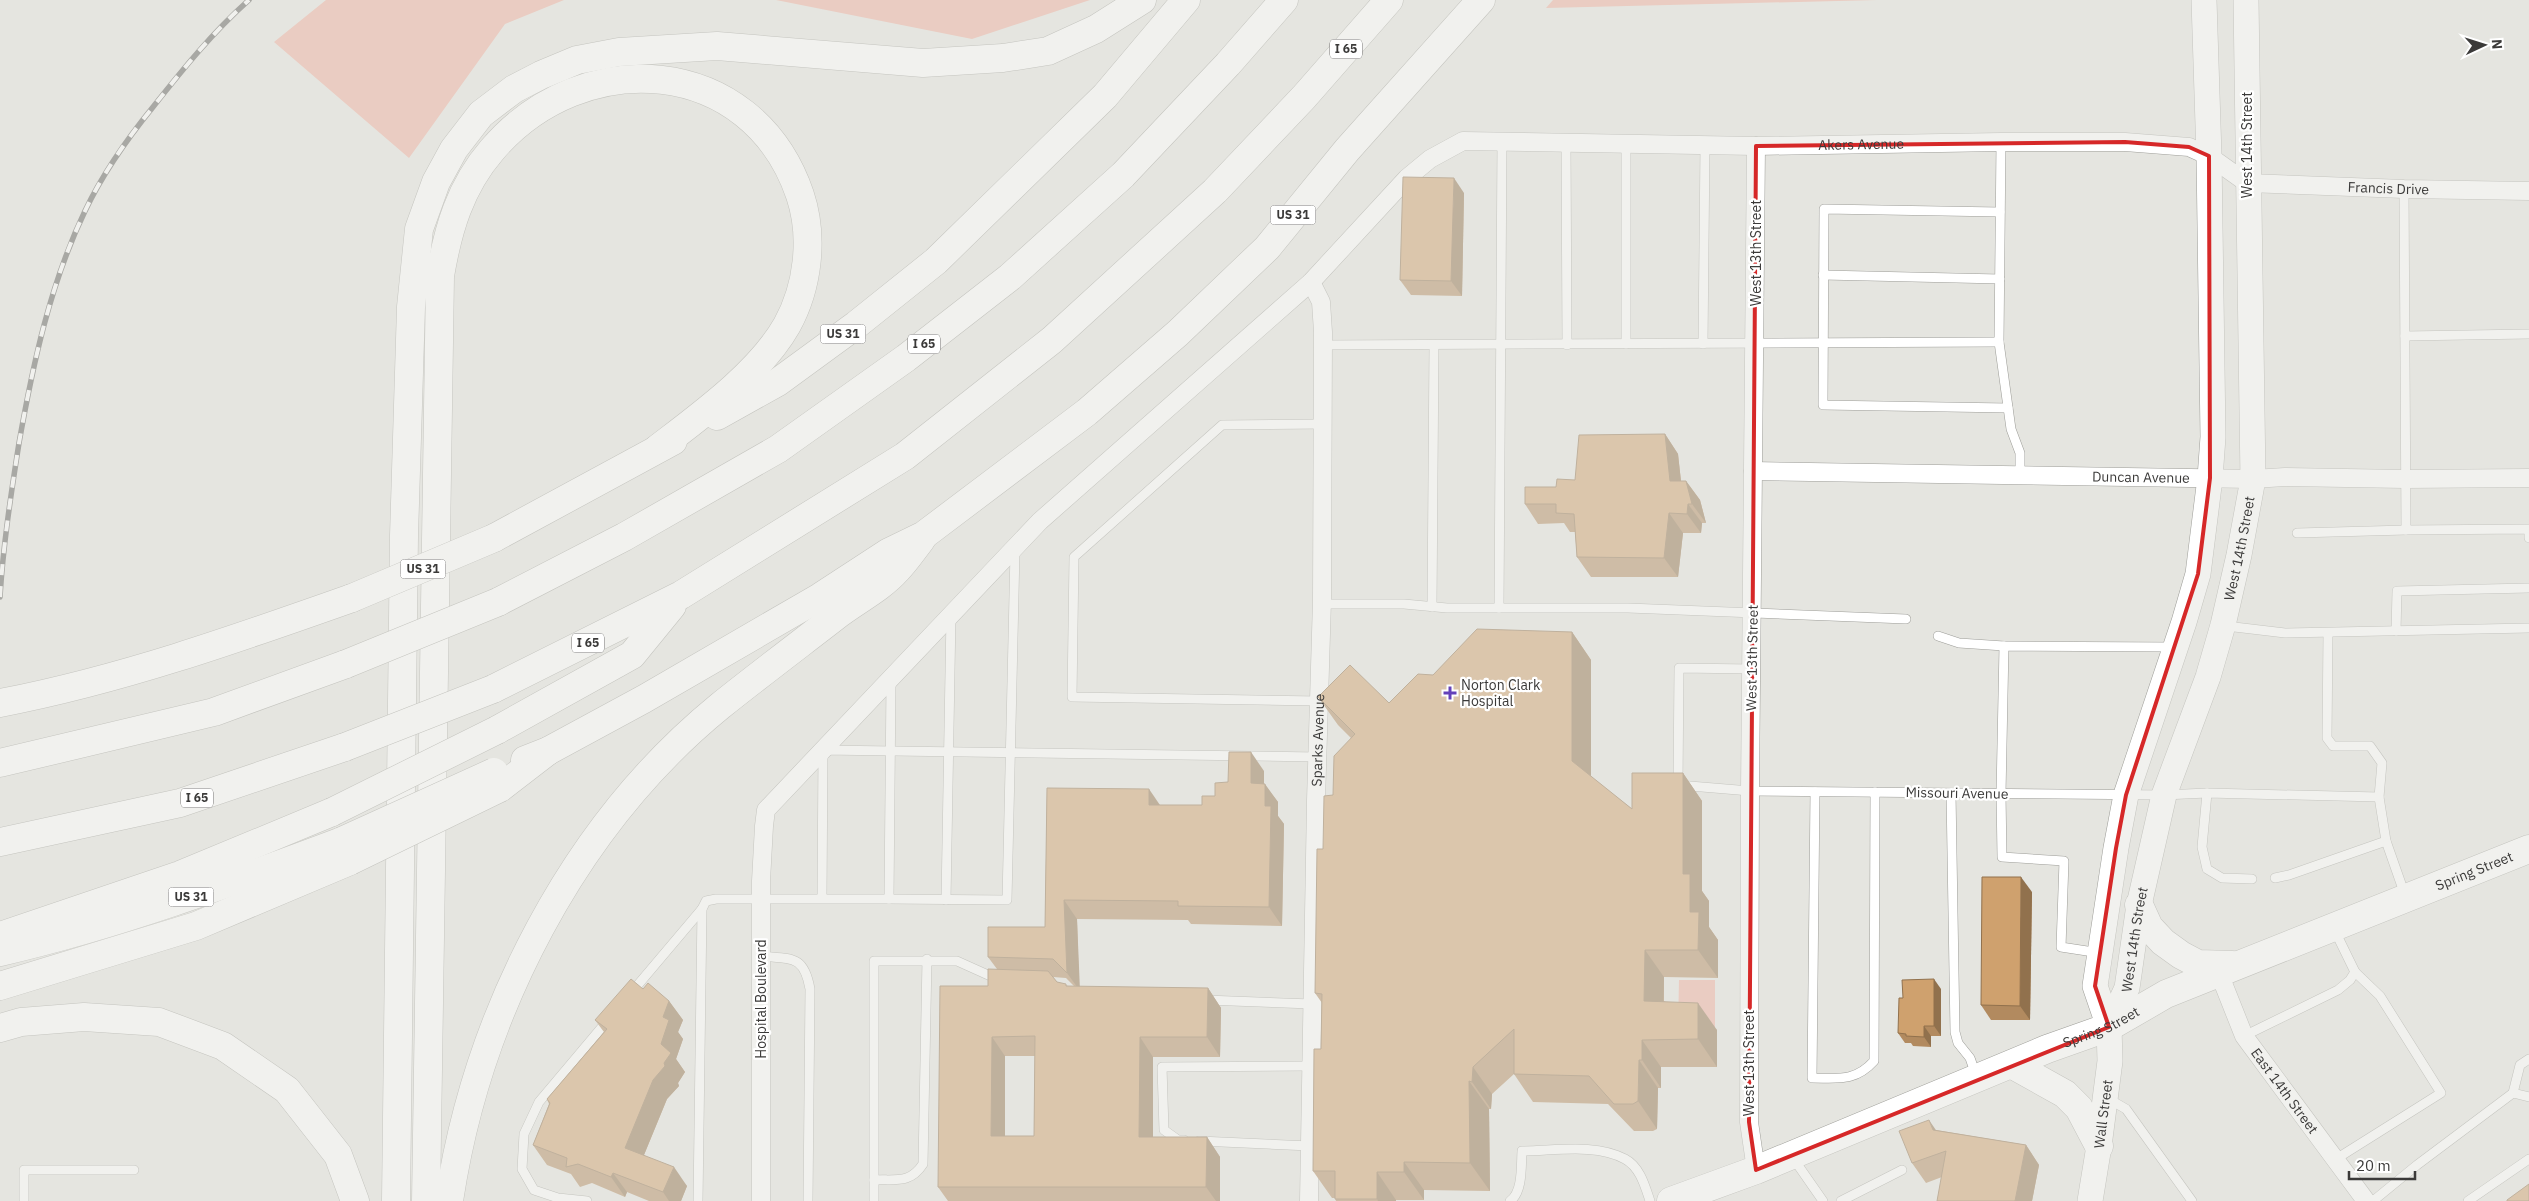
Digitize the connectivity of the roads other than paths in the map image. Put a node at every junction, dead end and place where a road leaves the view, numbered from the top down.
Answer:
1 (1142, 0) edge
2 (1186, 0) edge
3 (1284, 0) edge
4 (1389, 0) edge
5 (1481, 0) edge
6 (2204, 0) edge
7 (2246, 0) edge
8 (1463, 141) joint
9 (1502, 141) junction
10 (1566, 142) junction
11 (2001, 142) junction
12 (1626, 144) junction
13 (1705, 145) junction
14 (1756, 146) junction
15 (2209, 156) junction
16 (2247, 182) junction
17 (2404, 189) junction
18 (2529, 190) edge
19 (2000, 212) junction
20 (1823, 275) junction
21 (2000, 279) junction
22 (1311, 282) junction
23 (2529, 334) edge
24 (2405, 336) junction
25 (1999, 342) junction
26 (1626, 344) junction
27 (1703, 344) junction
28 (1756, 344) junction
29 (1822, 344) junction
30 (1323, 345) junction
31 (1434, 345) junction
32 (1500, 345) junction
33 (1567, 345) junction
34 (2008, 408) junction
35 (1323, 424) junction
36 (657, 449) junction
37 (1753, 471) junction
38 (2020, 476) junction
39 (2210, 478) junction
40 (2529, 478) edge
41 (2253, 479) junction
42 (2405, 479) junction
43 (2406, 530) junction
44 (2297, 533) dead end
45 (924, 535) junction
46 (2529, 538) edge
47 (1015, 548) junction
48 (2529, 588) edge
49 (681, 595) junction
50 (1322, 604) junction
51 (1432, 607) junction
52 (1499, 608) junction
53 (1753, 611) junction
54 (951, 615) junction
55 (1906, 619) dead end
56 (2223, 625) junction
57 (2529, 628) edge
58 (2396, 631) junction
59 (2328, 633) junction
60 (1938, 636) dead end
61 (2004, 646) junction
62 (2176, 647) junction
63 (1752, 669) junction
64 (892, 678) junction
65 (1319, 701) junction
66 (0, 703) edge
67 (824, 750) junction
68 (890, 751) junction
69 (949, 751) junction
70 (1010, 752) junction
71 (1317, 757) junction
72 (0, 763) edge
73 (1750, 791) junction
74 (1815, 792) junction
75 (1875, 792) junction
76 (1951, 793) junction
77 (2207, 793) junction
78 (2001, 794) junction
79 (2126, 795) junction
80 (2164, 795) junction
81 (2380, 797) junction
82 (2386, 841) junction
83 (0, 842) edge
84 (2529, 849) edge
85 (346, 851) junction
86 (2275, 878) dead end
87 (2252, 879) dead end
88 (762, 898) junction
89 (822, 898) junction
90 (2405, 898) junction
91 (889, 899) junction
92 (946, 900) junction
93 (2139, 905) junction
94 (702, 909) junction
95 (2334, 929) junction
96 (34, 934) junction
97 (0, 936) edge
98 (0, 952) edge
99 (2100, 953) junction
100 (762, 956) junction
101 (927, 959) junction
102 (2228, 969) junction
103 (2355, 972) junction
104 (1010, 982) edge
105 (0, 986) edge
106 (626, 998) edge
107 (1196, 1000) edge
108 (1312, 1004) junction
109 (614, 1013) edge
110 (10, 1025) edge
111 (2109, 1026) junction
112 (2244, 1036) junction
113 (2529, 1059) edge
114 (2013, 1064) junction
115 (1311, 1066) junction
116 (1977, 1079) junction
117 (2513, 1093) junction
118 (2529, 1097) edge
119 (2106, 1098) junction
120 (1310, 1146) junction
121 (2100, 1146) junction
122 (1791, 1156) junction
123 (2336, 1158) junction
124 (2529, 1159) edge
125 (134, 1170) dead end
126 (1756, 1170) junction
127 (1902, 1170) dead end
128 (874, 1180) junction
129 (2365, 1200) edge
130 (24, 1201) edge
131 (355, 1201) edge
132 (396, 1201) edge
133 (426, 1201) edge
134 (449, 1201) edge
135 (587, 1201) edge
136 (698, 1201) edge
137 (761, 1201) edge
138 (808, 1201) edge
139 (874, 1201) edge
140 (1309, 1201) edge
141 (1510, 1201) edge
142 (1650, 1201) edge
143 (1671, 1201) edge
144 (1824, 1201) edge
145 (1841, 1201) edge
146 (2090, 1201) edge
147 (2192, 1201) edge
148 (2468, 1201) edge

1 - 132 main road
2 - 36 main road, US 31
3 - 72 main road, I 65, bridge
4 - 49 main road, I 65
5 - 45 main road, US 31
6 - 15 street, West 14th Street
7 - 16 street, West 14th Street
8 - 9 street, Akers Avenue
8 - 22 street, Hospital Boulevard
9 - 10 street, Akers Avenue
9 - 32 lane
10 - 12 street, Akers Avenue
10 - 33 lane
11 - 14 street, Akers Avenue
11 - 15 street, Akers Avenue
11 - 19 lane
12 - 13 street, Akers Avenue
12 - 26 lane
13 - 14 street, Akers Avenue
13 - 27 lane
14 - 28 street, West 13th Street
15 - 16 street, Akers Avenue
15 - 39 street, West 14th Street
16 - 17 street, Francis Drive
16 - 41 street, West 14th Street
17 - 18 street, Francis Drive
17 - 24 lane
19 - 20 lane
19 - 21 lane
20 - 21 lane
20 - 29 lane
21 - 25 lane
22 - 30 street, Sparks Avenue
22 - 47 street, Hospital Boulevard
23 - 24 lane
24 - 42 lane
25 - 29 lane
25 - 34 lane
26 - 27 lane
26 - 33 lane
27 - 28 lane
28 - 29 lane
28 - 37 street, West 13th Street
29 - 34 lane
30 - 31 lane
30 - 35 street, Sparks Avenue
31 - 32 lane
31 - 51 lane
32 - 33 lane
32 - 52 lane
34 - 38 lane
35 - 50 street, Sparks Avenue
35 - 65 lane
36 - 66 main road, US 31, bridge
36 - 133 main road
37 - 38 street, Duncan Avenue
37 - 53 street, West 13th Street
38 - 39 street, Duncan Avenue
39 - 41 street, Duncan Avenue
39 - 62 street, West 14th Street
40 - 42 street, Duncan Avenue
41 - 42 street, Duncan Avenue
41 - 56 street, West 14th Street
42 - 43 lane
43 - 44 lane
43 - 46 lane
45 - 85 main road, US 31, bridge
45 - 134 main road
47 - 54 street, Hospital Boulevard
47 - 70 lane
48 - 58 lane
49 - 83 main road, I 65, bridge
49 - 96 main road, bridge
50 - 51 lane
50 - 65 street, Sparks Avenue
51 - 52 lane
52 - 53 lane
53 - 55 lane
53 - 63 street, West 13th Street
54 - 64 street, Hospital Boulevard
54 - 69 lane
56 - 59 lane
56 - 80 street, West 14th Street
57 - 58 lane
58 - 59 lane
59 - 81 lane
60 - 61 lane
61 - 62 lane
61 - 78 lane
62 - 79 street, West 14th Street
63 - 73 street, West 13th Street
63 - 73 lane, Missouri Avenue
64 - 67 street, Hospital Boulevard
64 - 68 lane
65 - 71 street, Sparks Avenue
67 - 68 lane
67 - 88 street, Hospital Boulevard
67 - 89 lane
68 - 69 lane
68 - 91 lane
69 - 70 lane
69 - 92 lane
70 - 71 lane
70 - 92 lane
71 - 108 street, Sparks Avenue
73 - 74 lane, Missouri Avenue
73 - 126 street, West 13th Street
74 - 75 lane, Missouri Avenue
74 - 75 lane
75 - 76 lane, Missouri Avenue
76 - 78 lane, Missouri Avenue
76 - 116 lane
77 - 80 lane, Missouri Avenue
77 - 81 lane, Missouri Avenue
77 - 87 lane
78 - 79 lane, Missouri Avenue
78 - 99 lane
79 - 80 lane, Missouri Avenue
79 - 99 street, West 14th Street
80 - 93 street, West 14th Street
81 - 82 lane
82 - 86 lane
82 - 90 lane
84 - 90 main road, Spring Street
85 - 96 main road, US 31
85 - 105 main road
88 - 89 lane
88 - 94 lane
88 - 100 street, Hospital Boulevard
89 - 91 lane
90 - 95 main road, Spring Street
91 - 92 lane
93 - 102 main road
93 - 111 street, West 14th Street
94 - 106 lane
94 - 136 lane
95 - 102 main road, Spring Street
95 - 103 lane
96 - 97 main road
96 - 98 main road, US 31
99 - 111 street, West 14th Street
100 - 137 street, Hospital Boulevard
100 - 138 lane
101 - 104 lane
101 - 128 lane
101 - 128 lane
102 - 111 main road, Spring Street
102 - 112 street, East 14th Street
103 - 112 lane
103 - 123 lane
107 - 108 lane
108 - 115 street, Sparks Avenue
109 - 135 lane
110 - 131 main road
111 - 114 main road, Spring Street
111 - 119 street, Wall Street
112 - 123 street, East 14th Street
113 - 117 lane
114 - 116 main road, Spring Street
114 - 121 main road
115 - 120 street, Sparks Avenue
115 - 120 lane
116 - 122 main road, Spring Street
117 - 118 lane
117 - 129 lane
119 - 121 street, Wall Street
119 - 147 lane
120 - 140 street, Sparks Avenue
121 - 146 street, Wall Street
122 - 126 main road, Spring Street
122 - 144 lane
123 - 129 street, East 14th Street
124 - 148 lane
125 - 130 lane
126 - 143 main road, Spring Street
127 - 145 lane
128 - 139 lane
141 - 142 lane

